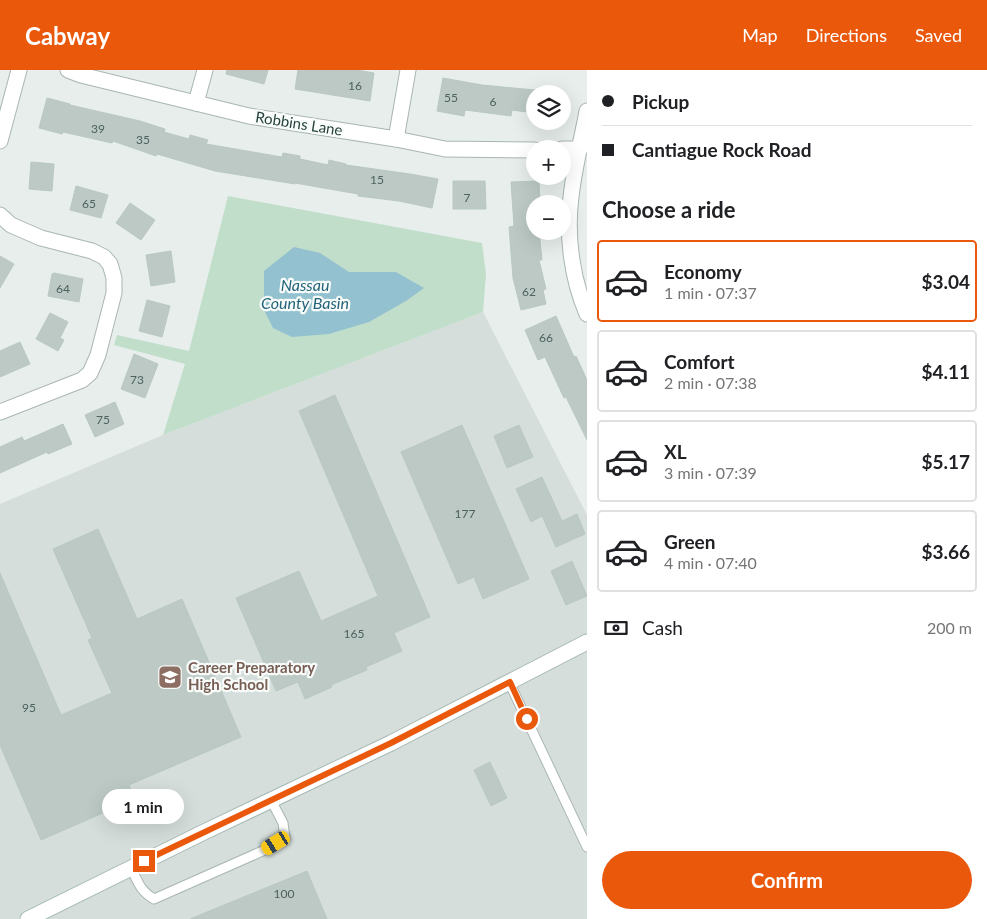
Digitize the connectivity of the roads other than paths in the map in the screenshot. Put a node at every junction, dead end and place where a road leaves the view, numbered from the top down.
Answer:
1 (19, 70) edge
2 (68, 70) edge
3 (205, 70) edge
4 (408, 70) edge
5 (196, 103) junction
6 (587, 111) edge
7 (396, 140) junction
8 (0, 141) edge
9 (571, 149) edge
10 (580, 149) junction
11 (526, 150) edge
12 (0, 215) edge
13 (587, 314) edge
14 (0, 412) edge
15 (587, 642) edge
16 (510, 682) junction
17 (271, 800) junction
18 (587, 847) edge
19 (132, 868) junction
20 (28, 919) edge

1 - 8 street
2 - 5 street, Robbins Lane
3 - 5 street
4 - 7 street
5 - 7 street, Robbins Lane
6 - 10 street
7 - 11 street, Robbins Lane
9 - 10 street
10 - 13 street
12 - 14 street
15 - 16 street
16 - 17 street
16 - 18 lane
17 - 19 street
17 - 19 lane
19 - 20 street

